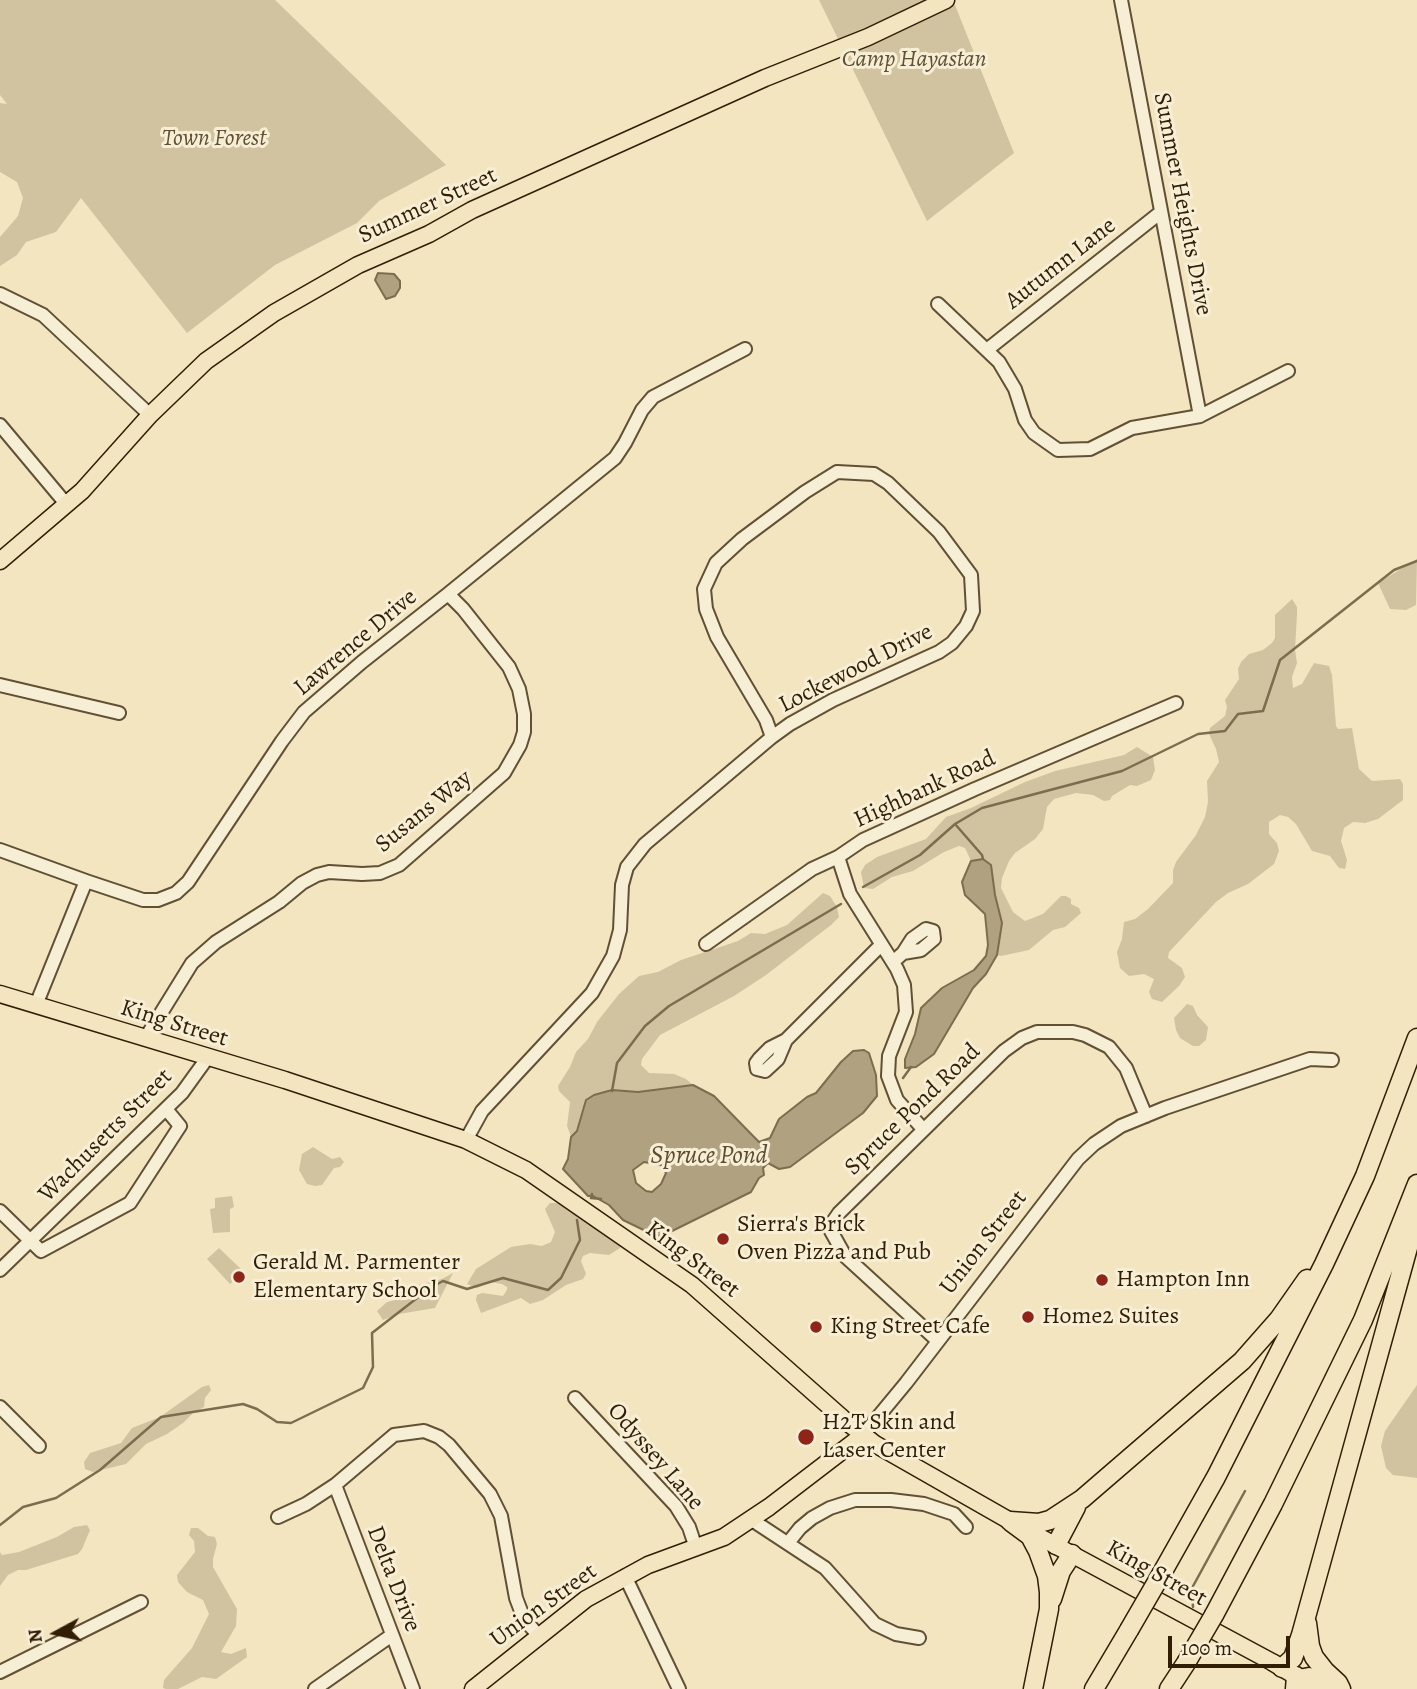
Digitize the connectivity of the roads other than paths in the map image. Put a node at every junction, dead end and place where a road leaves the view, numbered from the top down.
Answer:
1 (946, 0) edge
2 (1121, 0) edge
3 (1161, 212) junction
4 (0, 294) edge
5 (938, 304) dead end
6 (745, 349) dead end
7 (988, 349) junction
8 (1288, 372) dead end
9 (150, 415) junction
10 (1200, 416) junction
11 (0, 425) edge
12 (67, 505) junction
13 (0, 561) edge
14 (449, 594) junction
15 (0, 685) edge
16 (1177, 703) dead end
17 (119, 713) dead end
18 (772, 737) junction
19 (0, 849) edge
20 (838, 857) junction
21 (86, 881) junction
22 (706, 944) dead end
23 (881, 946) junction
24 (903, 953) dead end
25 (892, 962) junction
26 (0, 993) edge
27 (36, 1005) junction
28 (1417, 1038) edge
29 (145, 1039) junction
30 (786, 1040) dead end
31 (208, 1057) junction
32 (1332, 1060) dead end
33 (166, 1109) junction
34 (1146, 1116) junction
35 (923, 1129) junction
36 (466, 1140) junction
37 (1365, 1176) junction
38 (1417, 1184) edge
39 (0, 1211) edge
40 (1417, 1215) edge
41 (30, 1241) junction
42 (0, 1270) edge
43 (937, 1341) junction
44 (575, 1398) dead end
45 (0, 1407) edge
46 (863, 1435) junction
47 (39, 1446) dead end
48 (335, 1485) junction
49 (1082, 1499) junction
50 (278, 1517) dead end
51 (752, 1520) junction
52 (1010, 1521) junction
53 (966, 1527) dead end
54 (788, 1543) junction
55 (1056, 1545) junction
56 (696, 1548) junction
57 (1072, 1554) junction
58 (625, 1576) junction
59 (141, 1602) dead end
60 (1049, 1609) junction
61 (1307, 1616) junction
62 (392, 1635) junction
63 (539, 1636) junction
64 (919, 1638) dead end
65 (0, 1672) edge
66 (1297, 1680) edge
67 (315, 1689) edge
68 (413, 1689) edge
69 (473, 1689) edge
70 (679, 1689) edge
71 (1033, 1689) edge
72 (1094, 1689) edge
73 (1170, 1689) edge
74 (1338, 1689) edge

1 - 9 main road, Summer Street
2 - 3 street, Summer Heights Drive
3 - 7 street, Autumn Lane
3 - 10 street, Summer Heights Drive
4 - 9 street
5 - 7 street
6 - 14 street, Lawrence Drive
7 - 10 street
8 - 10 street
9 - 12 main road, Summer Street
11 - 12 street
12 - 13 main road, Summer Street
14 - 21 street, Lawrence Drive
14 - 29 street, Susans Way
15 - 17 street
16 - 20 street, Highbank Road
18 - 18 street, Lockewood Drive
18 - 36 street, Lockewood Drive
19 - 21 street, Lawrence Drive
20 - 22 street, Highbank Road
20 - 23 street
21 - 27 street
23 - 25 street
23 - 30 street
24 - 25 street
25 - 35 street
26 - 27 main road, King Street
27 - 29 main road, King Street
28 - 37 highway
29 - 31 main road, King Street
31 - 33 street, Wachusetts Street
31 - 36 main road, King Street
32 - 34 street, Union Street
33 - 41 street, Wachusetts Street
33 - 41 street
34 - 35 street, Spruce Pond Road
34 - 43 street, Union Street
35 - 43 street, Spruce Pond Road
36 - 46 main road, King Street
37 - 49 highway
37 - 72 highway, bridge
38 - 73 highway, bridge
39 - 41 street
40 - 61 highway
41 - 42 street, Wachusetts Street
43 - 46 street, Union Street
44 - 56 street, Odyssey Lane
45 - 47 street
46 - 51 main road, Union Street
46 - 52 main road, King Street
48 - 50 street
48 - 62 street, Delta Drive
48 - 63 street
49 - 52 highway
49 - 55 highway
51 - 54 street
51 - 56 main road, Union Street
52 - 55 main road, King Street
52 - 60 highway
53 - 54 street
54 - 64 street
55 - 57 main road, King Street
56 - 58 main road, Union Street
57 - 60 highway
57 - 66 main road, King Street
58 - 63 main road, Union Street
58 - 70 street
59 - 65 street
60 - 71 highway
61 - 66 highway
61 - 74 highway
62 - 67 street
62 - 68 street, Delta Drive
63 - 69 main road, Union Street
66 - 74 main road, King Street

